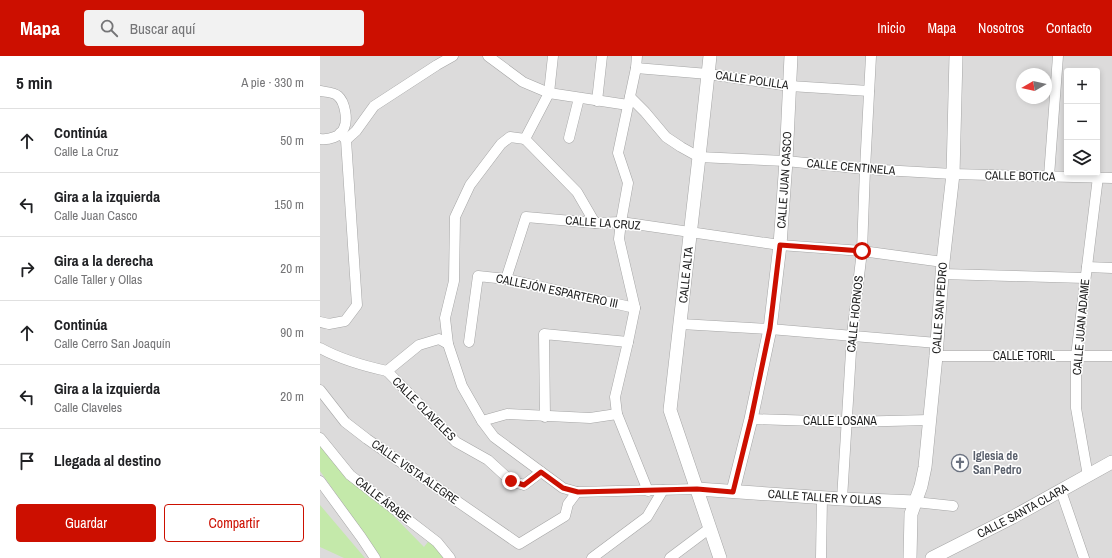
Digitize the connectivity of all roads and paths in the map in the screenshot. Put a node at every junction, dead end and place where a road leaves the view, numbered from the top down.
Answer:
1 (453, 56) edge
2 (488, 56) edge
3 (553, 56) edge
4 (602, 56) edge
5 (637, 56) edge
6 (710, 56) edge
7 (791, 56) edge
8 (871, 56) edge
9 (956, 56) edge
10 (1058, 56) edge
11 (636, 68) junction
12 (708, 74) junction
13 (790, 86) junction
14 (320, 91) edge
15 (869, 91) junction
16 (549, 93) junction
17 (579, 98) junction
18 (597, 101) junction
19 (629, 101) junction
20 (343, 136) junction
21 (569, 138) dead end
22 (320, 139) edge
23 (525, 139) junction
24 (699, 157) junction
25 (786, 161) junction
26 (865, 169) junction
27 (953, 174) junction
28 (1049, 176) junction
29 (1098, 177) junction
30 (1112, 178) edge
31 (621, 222) junction
32 (595, 223) junction
33 (691, 233) junction
34 (780, 245) junction
35 (862, 251) junction
36 (1087, 267) junction
37 (943, 268) junction
38 (1112, 268) edge
39 (1085, 278) junction
40 (506, 279) junction
41 (635, 308) junction
42 (320, 322) edge
43 (680, 324) junction
44 (770, 328) junction
45 (852, 336) junction
46 (469, 342) dead end
47 (628, 342) junction
48 (448, 344) junction
49 (320, 348) edge
50 (937, 349) junction
51 (1076, 356) junction
52 (1112, 356) edge
53 (387, 371) junction
54 (320, 390) edge
55 (617, 414) junction
56 (545, 417) junction
57 (751, 419) junction
58 (929, 420) junction
59 (482, 421) junction
60 (847, 422) junction
61 (320, 438) edge
62 (1112, 462) edge
63 (541, 472) junction
64 (1088, 476) junction
65 (320, 481) edge
66 (697, 489) junction
67 (663, 490) junction
68 (648, 491) junction
69 (1061, 491) junction
70 (578, 492) junction
71 (733, 492) junction
72 (822, 497) junction
73 (842, 499) junction
74 (915, 502) junction
75 (953, 506) dead end
76 (710, 528) junction
77 (375, 558) edge
78 (450, 558) edge
79 (592, 558) edge
80 (670, 558) edge
81 (720, 558) edge
82 (821, 558) edge
83 (910, 558) edge
84 (932, 558) edge
85 (1084, 558) edge

1 - 20 street
2 - 16 street
3 - 16 street
4 - 18 street
5 - 11 street
6 - 12 street, CALLE ALTA
7 - 13 street, CALLE JUAN CASCO
8 - 15 street, CALLE HORNOS
9 - 27 street, CALLE SAN PEDRO
10 - 28 street
11 - 12 street, CALLE POLILLA
11 - 19 street
12 - 13 street, CALLE POLILLA
12 - 24 street, CALLE ALTA
13 - 15 street, CALLE POLILLA
13 - 25 street, CALLE JUAN CASCO
14 - 20 street
15 - 26 street, CALLE HORNOS
16 - 17 street
16 - 23 street
17 - 18 street
17 - 21 street
18 - 19 street
19 - 24 street, CALLE CENTINELA
19 - 31 street
20 - 22 street
20 - 42 street
23 - 32 street
23 - 48 street
24 - 25 street, CALLE CENTINELA
24 - 33 street, CALLE ALTA
25 - 26 street, CALLE CENTINELA
25 - 34 street, CALLE JUAN CASCO
26 - 27 street, CALLE CENTINELA
26 - 35 street, CALLE HORNOS
27 - 28 street, CALLE BOTICA
27 - 37 street, CALLE SAN PEDRO
28 - 29 street, CALLE BOTICA
29 - 30 street, CALLE BOTICA
29 - 36 street, CALLE JUAN ADAME
31 - 32 street, CALLE LA CRUZ
31 - 33 street, CALLE LA CRUZ
31 - 41 street
32 - 40 street, CALLE LA CRUZ
33 - 34 street, CALLE LA CRUZ
33 - 43 street, CALLE ALTA
34 - 35 street, CALLE LA CRUZ
34 - 44 street, CALLE JUAN CASCO
35 - 37 street, CALLE LA CRUZ
35 - 45 street, CALLE HORNOS
36 - 38 street
36 - 39 street, CALLE JUAN ADAME
37 - 39 street, CALLE LA CRUZ
37 - 50 street, CALLE SAN PEDRO
39 - 51 street, CALLE JUAN ADAME
40 - 41 street, CALLEJÓN ESPARTERO III
40 - 46 street, CALLEJÓN ESPARTERO III
41 - 47 street
43 - 44 street, CALLE TORIL
43 - 66 street, CALLE ALTA
44 - 45 street, CALLE TORIL
44 - 57 street, CALLE JUAN CASCO
45 - 50 street, CALLE TORIL
45 - 60 street, CALLE HORNOS
47 - 55 street
47 - 56 street
48 - 53 street
48 - 59 street
49 - 53 street
50 - 51 street, CALLE TORIL
50 - 58 street, CALLE SAN PEDRO
51 - 52 street, CALLE TORIL
51 - 64 street, CALLE JUAN ADAME
53 - 63 street, CALLE CLAVELES
54 - 70 street, CALLE VISTA ALEGRE
55 - 56 street
55 - 68 street
56 - 59 street
57 - 60 street, CALLE LOSANA
57 - 71 street, CALLE JUAN CASCO
58 - 60 street, CALLE LOSANA
58 - 74 street, CALLE SAN PEDRO
59 - 63 street
60 - 73 street, CALLE HORNOS
61 - 78 street, CALLE ÁRABE
62 - 64 street, CALLE SANTA CLARA
63 - 70 street
64 - 69 street, CALLE SANTA CLARA
65 - 77 street
66 - 67 street
66 - 71 street, CALLE TALLER Y OLLAS
66 - 76 street, CALLE ALTA
67 - 68 street
67 - 79 street
68 - 70 street
69 - 84 street, CALLE SANTA CLARA
69 - 85 street
71 - 72 street, CALLE TALLER Y OLLAS
72 - 73 street, CALLE TALLER Y OLLAS
72 - 82 street
73 - 74 street, CALLE TALLER Y OLLAS
74 - 75 street, CALLE TALLER Y OLLAS
74 - 83 street, CALLE SAN PEDRO
76 - 80 street
76 - 81 street, CALLE ALTA

